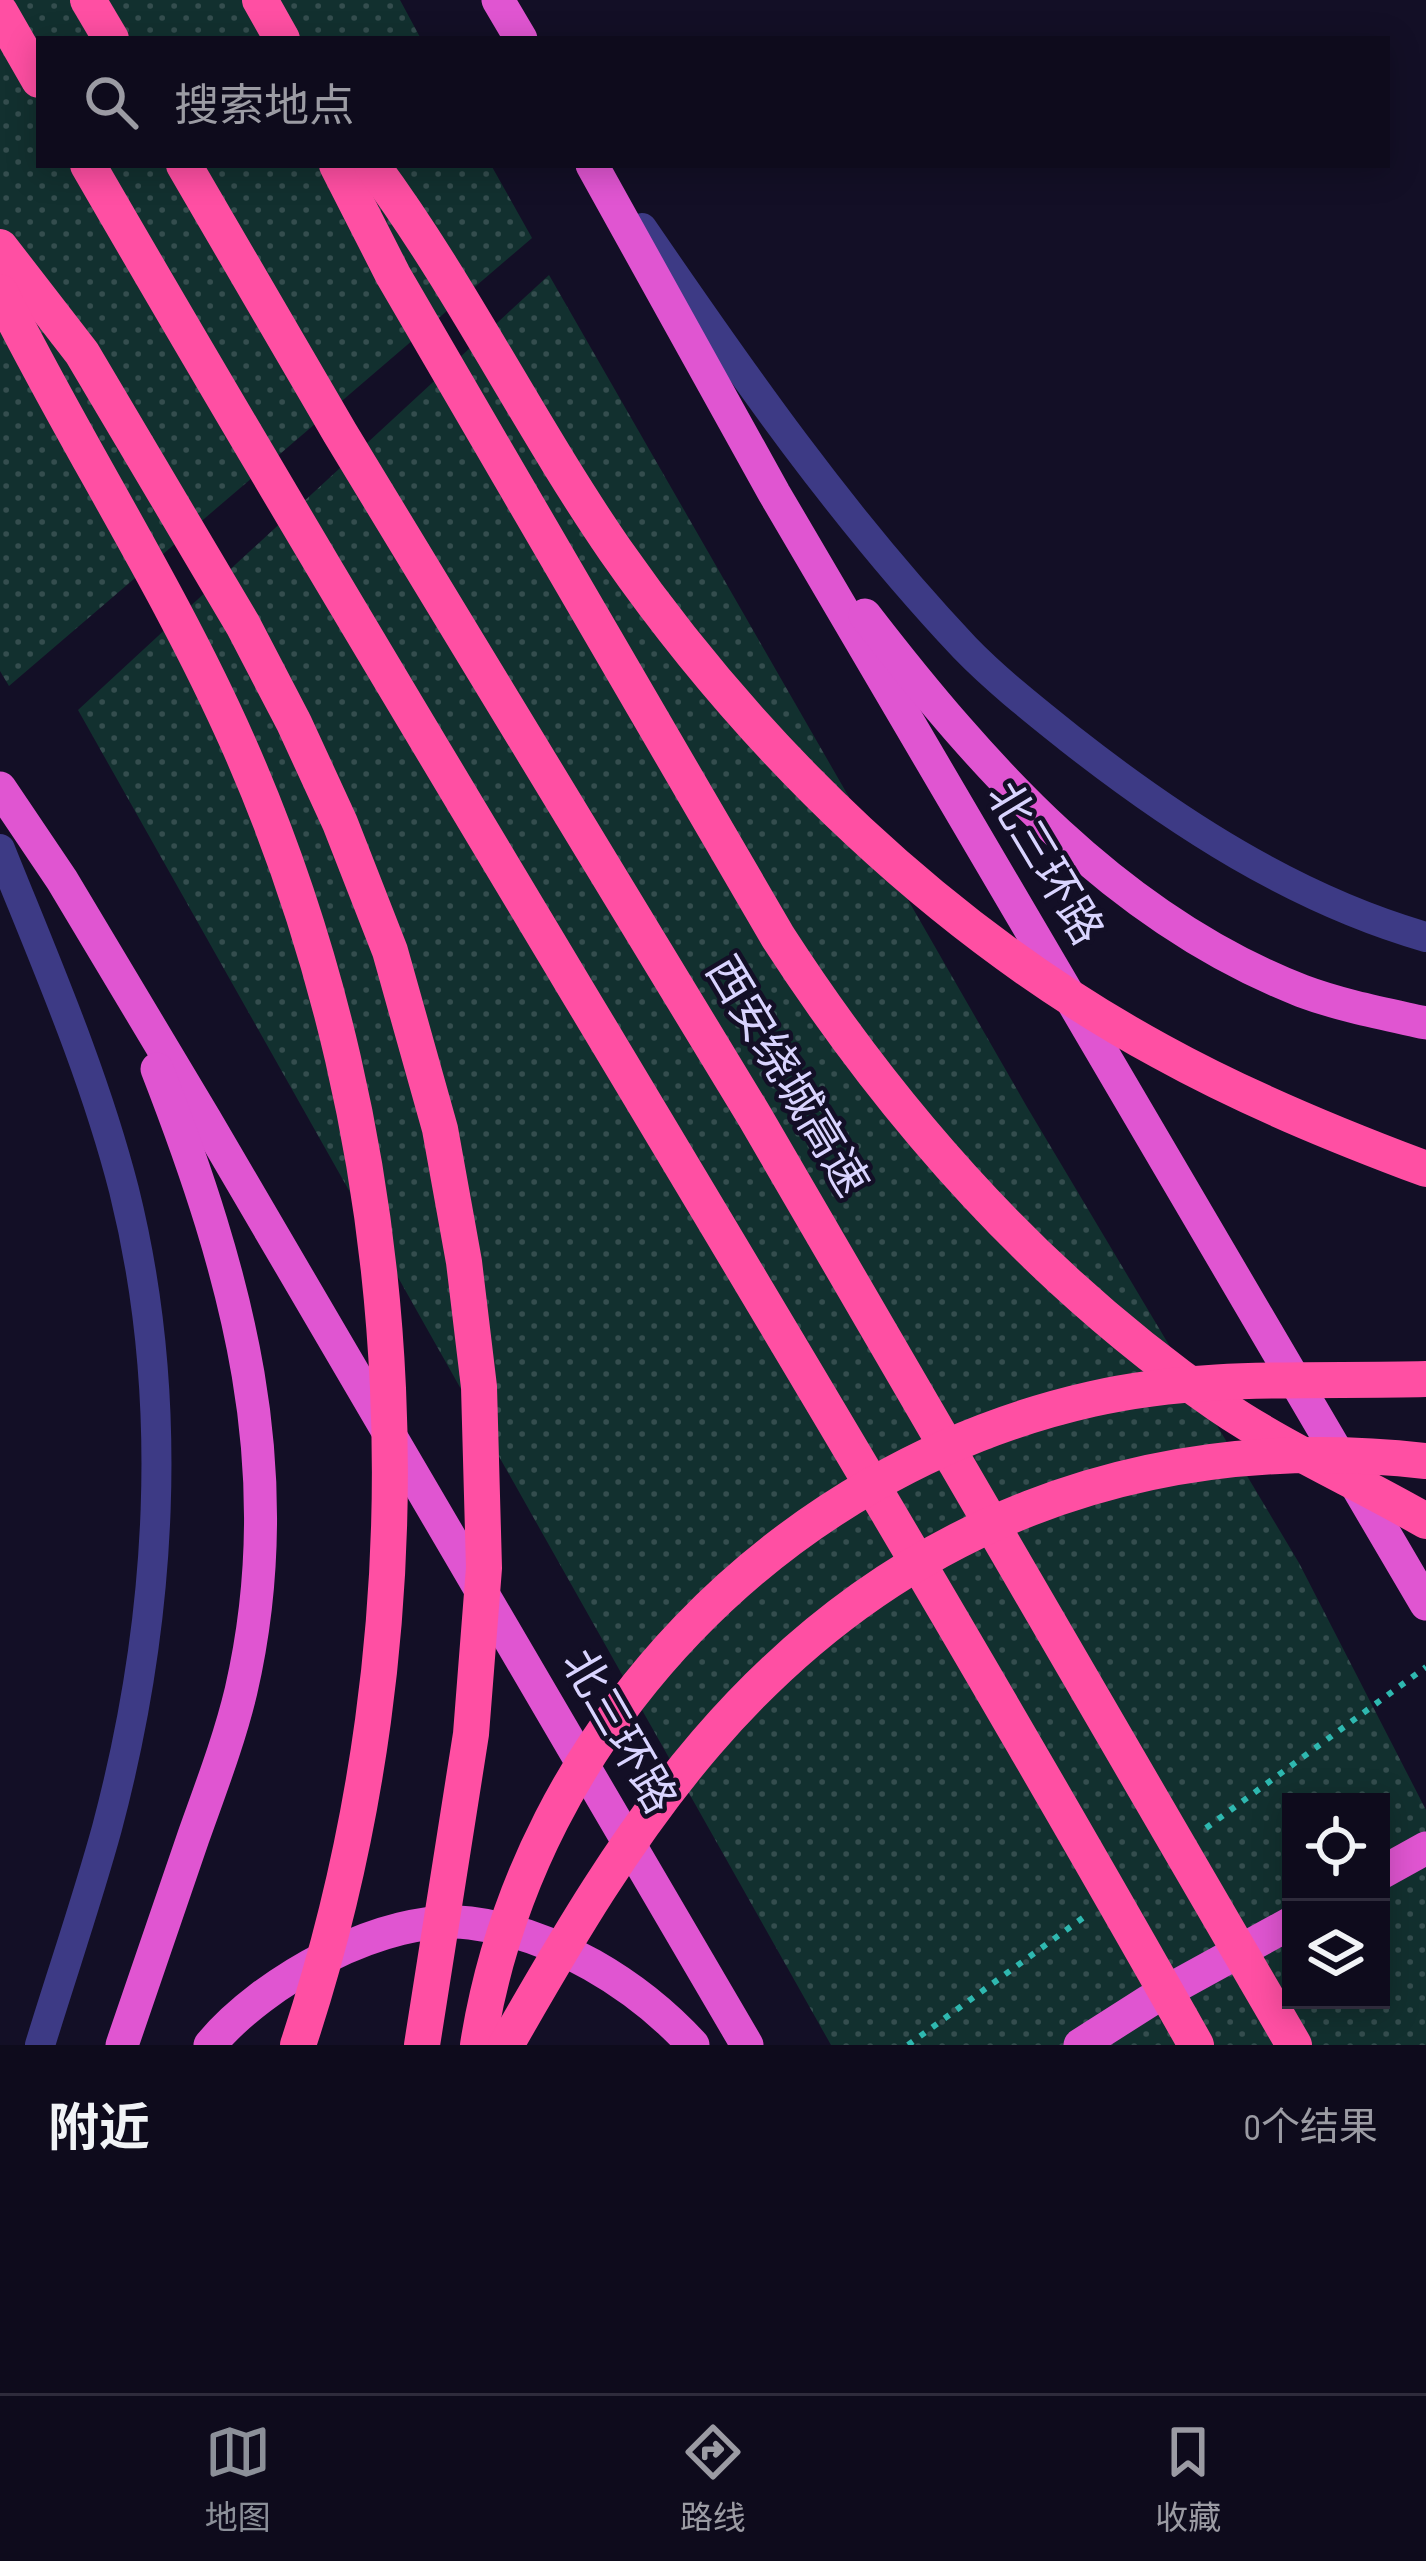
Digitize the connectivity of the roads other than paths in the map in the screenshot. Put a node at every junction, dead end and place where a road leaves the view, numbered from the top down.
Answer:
1 (88, 0) edge
2 (260, 0) edge
3 (498, 0) edge
4 (0, 12) edge
5 (109, 36) edge
6 (280, 36) edge
7 (519, 36) edge
8 (36, 75) edge
9 (90, 168) edge
10 (186, 168) edge
11 (339, 168) edge
12 (374, 168) edge
13 (598, 168) edge
14 (598, 168) edge
15 (0, 247) edge
16 (0, 292) edge
17 (774, 493) junction
18 (0, 788) edge
19 (0, 849) edge
20 (62, 880) junction
21 (1426, 938) edge
22 (1426, 1024) edge
23 (1426, 1168) edge
24 (1426, 1379) edge
25 (1426, 1461) edge
26 (1426, 1521) edge
27 (1426, 1604) edge
28 (1426, 1848) edge
29 (1390, 1868) edge
30 (1282, 1928) edge
31 (40, 2045) edge
32 (122, 2045) edge
33 (209, 2045) edge
34 (298, 2045) edge
35 (422, 2045) edge
36 (478, 2045) edge
37 (506, 2045) edge
38 (694, 2045) edge
39 (747, 2045) edge
40 (1080, 2045) edge
41 (1196, 2045) edge
42 (1294, 2045) edge

1 - 5 highway
2 - 6 highway
3 - 7 highway
4 - 8 highway
9 - 41 highway
10 - 42 highway, 西安绕城高速
11 - 26 highway
12 - 23 highway
13 - 17 highway, 北三环路
14 - 21 street
15 - 35 highway
16 - 34 highway
17 - 22 highway
17 - 27 highway, 北三环路
18 - 20 highway, 北三环路
19 - 31 street
20 - 32 highway
20 - 39 highway, 北三环路
24 - 36 highway
25 - 37 highway
28 - 29 highway
30 - 40 highway
33 - 38 highway

